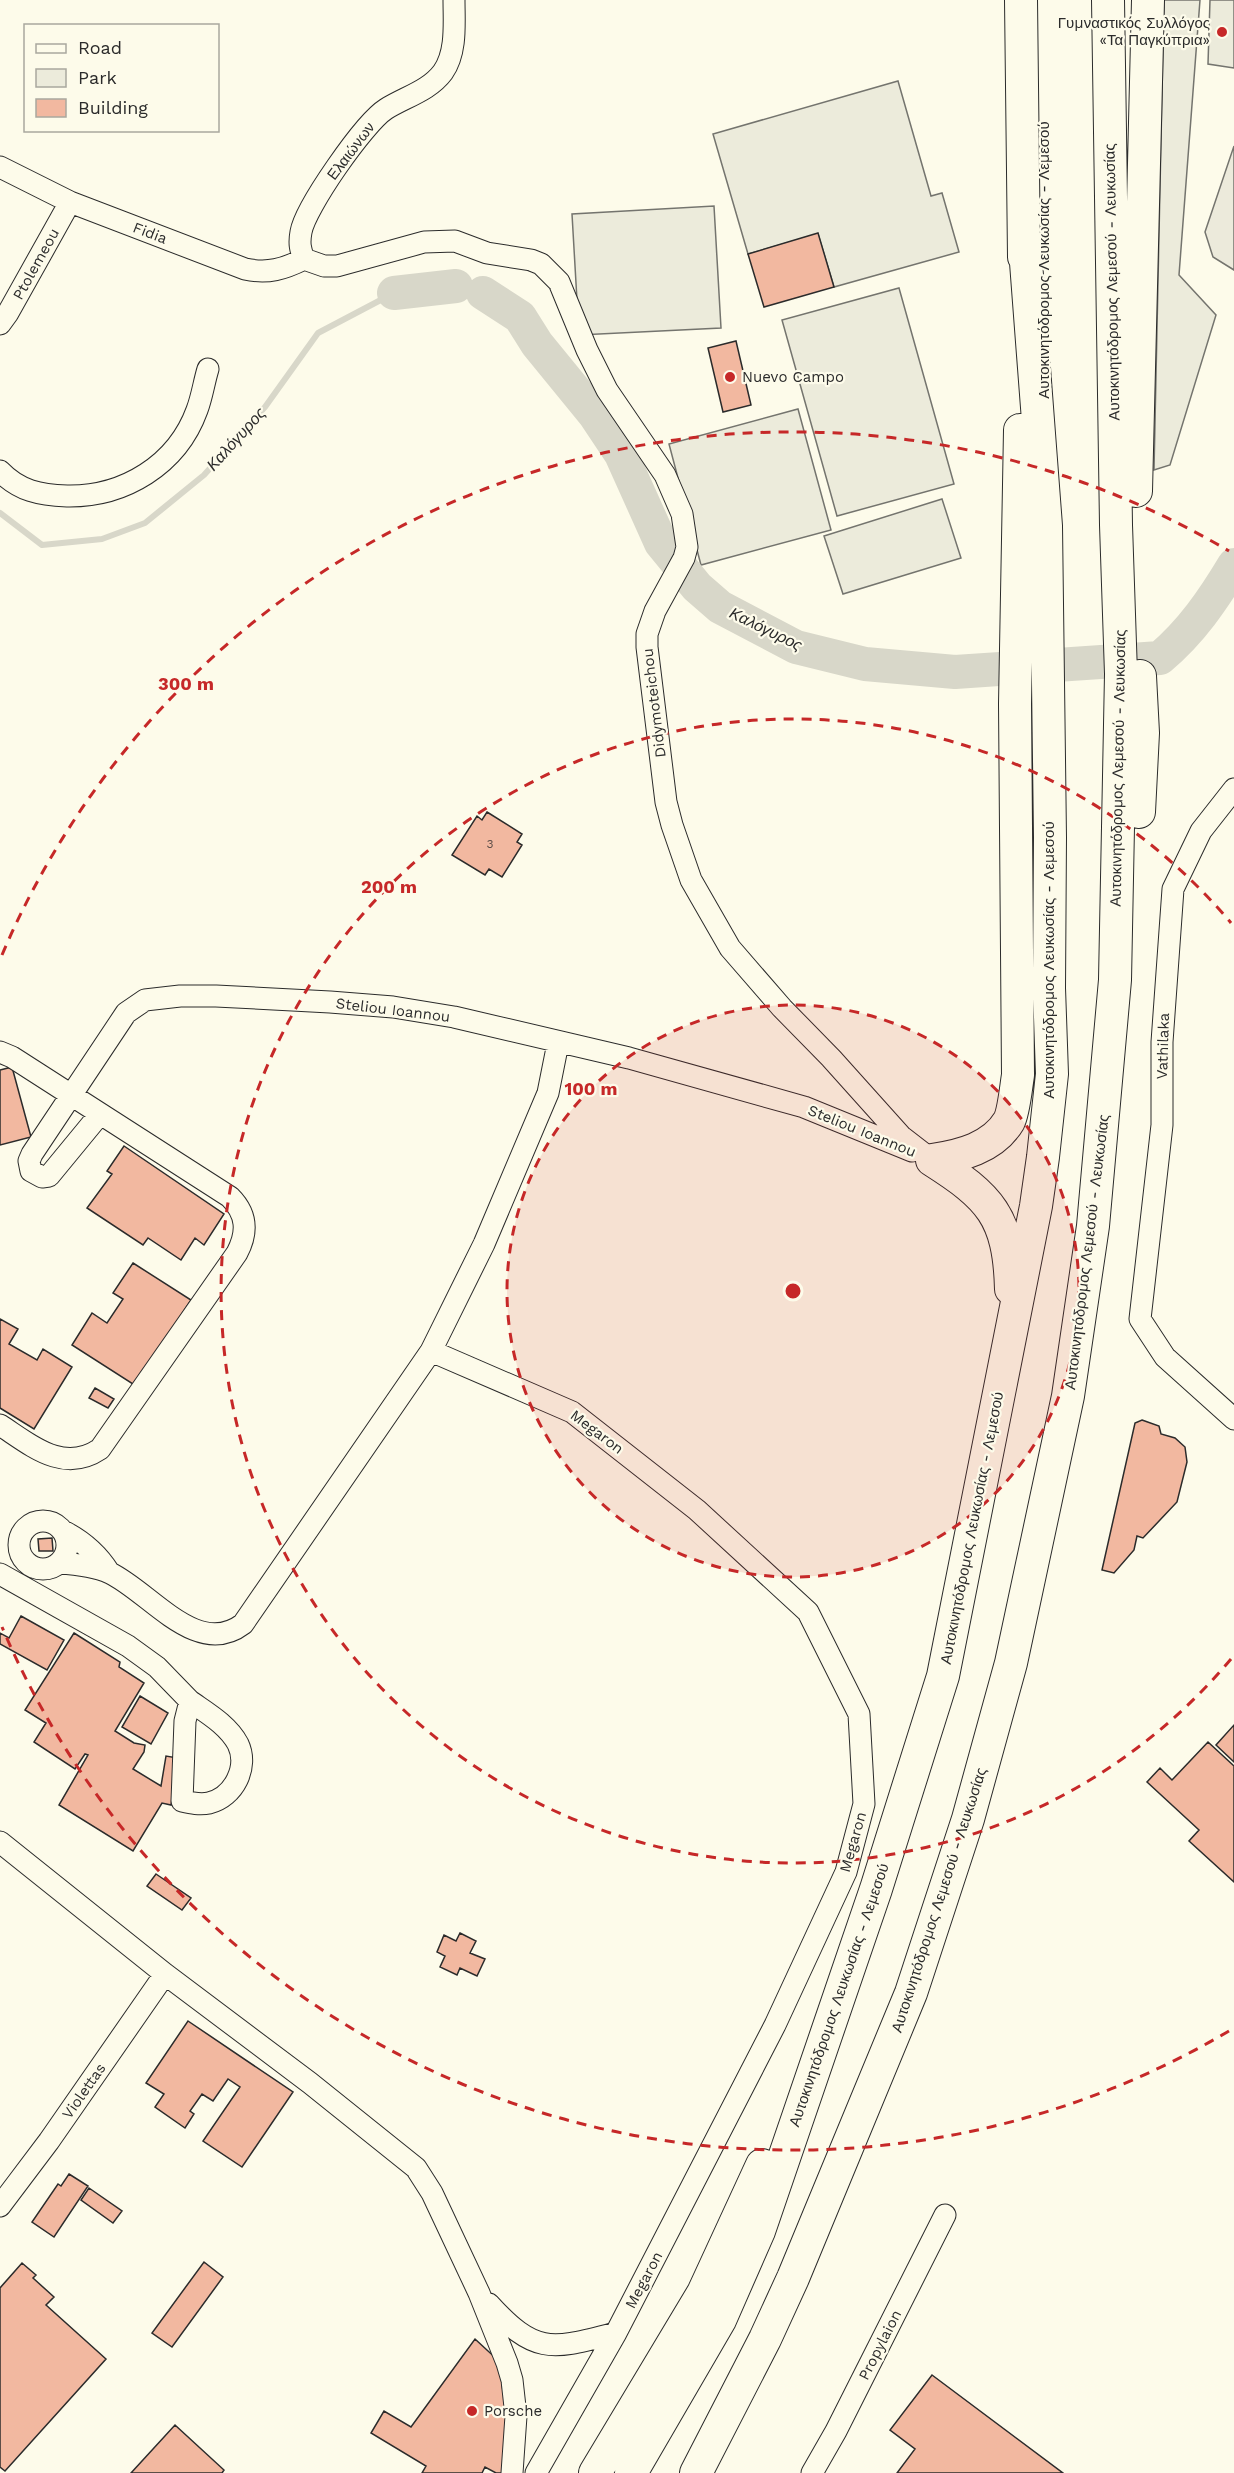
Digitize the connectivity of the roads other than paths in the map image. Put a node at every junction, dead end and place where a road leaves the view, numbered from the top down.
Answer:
1 (454, 0) edge
2 (1021, 0) edge
3 (1042, 0) edge
4 (1108, 0) edge
5 (1148, 0) edge
6 (0, 167) edge
7 (70, 202) junction
8 (1024, 236) junction
9 (304, 259) junction
10 (0, 324) edge
11 (208, 369) dead end
12 (0, 471) edge
13 (1045, 523) junction
14 (1126, 525) junction
15 (1234, 789) edge
16 (558, 1043) junction
17 (0, 1052) edge
18 (70, 1095) junction
19 (100, 1114) junction
20 (932, 1160) junction
21 (1012, 1329) junction
22 (432, 1351) junction
23 (1234, 1419) edge
24 (0, 1425) edge
25 (63, 1531) junction
26 (59, 1563) junction
27 (29, 1565) junction
28 (109, 1572) junction
29 (8, 1578) edge
30 (190, 1701) junction
31 (0, 1842) edge
32 (848, 1969) junction
33 (165, 1974) junction
34 (0, 2206) edge
35 (945, 2215) dead end
36 (479, 2293) junction
37 (616, 2333) junction
38 (512, 2473) edge
39 (536, 2473) edge
40 (595, 2473) edge
41 (631, 2473) edge
42 (696, 2473) edge
43 (812, 2473) edge

1 - 9 street, Ελαιώνων
2 - 8 highway
3 - 13 highway, Αυτοκινητόδρομος Λευκωσίας - Λεμεσού
4 - 14 highway, Αυτοκινητόδρομος Λεμεσού - Λευκωσίας
5 - 14 highway
6 - 7 street, Fidia
7 - 9 street, Fidia
7 - 10 street, Ptolemeou
8 - 13 highway
8 - 20 highway
9 - 20 street, Didymoteichou
11 - 12 street
13 - 21 highway, Αυτοκινητόδρομος Λευκωσίας - Λεμεσού
14 - 42 highway, Αυτοκινητόδρομος Λεμεσού - Λευκωσίας
15 - 23 street, Vathilaka
16 - 18 street, Steliou Ioannou
16 - 20 street, Steliou Ioannou
16 - 22 street
17 - 18 street
18 - 19 street
18 - 19 street, Steliou Ioannou
19 - 24 street
20 - 21 highway
21 - 32 highway, Αυτοκινητόδρομος Λευκωσίας - Λεμεσού
22 - 28 street
22 - 37 street, Megaron
25 - 26 street
25 - 27 street
25 - 28 street
26 - 27 street
26 - 28 street
27 - 29 street
29 - 30 street
30 - 30 street
31 - 33 street
32 - 40 highway
32 - 41 highway, Αυτοκινητόδρομος Λευκωσίας - Λεμεσού
33 - 34 street, Violettas
33 - 36 street
35 - 43 street, Propylaion
36 - 37 street
36 - 38 street
37 - 39 street, Megaron

